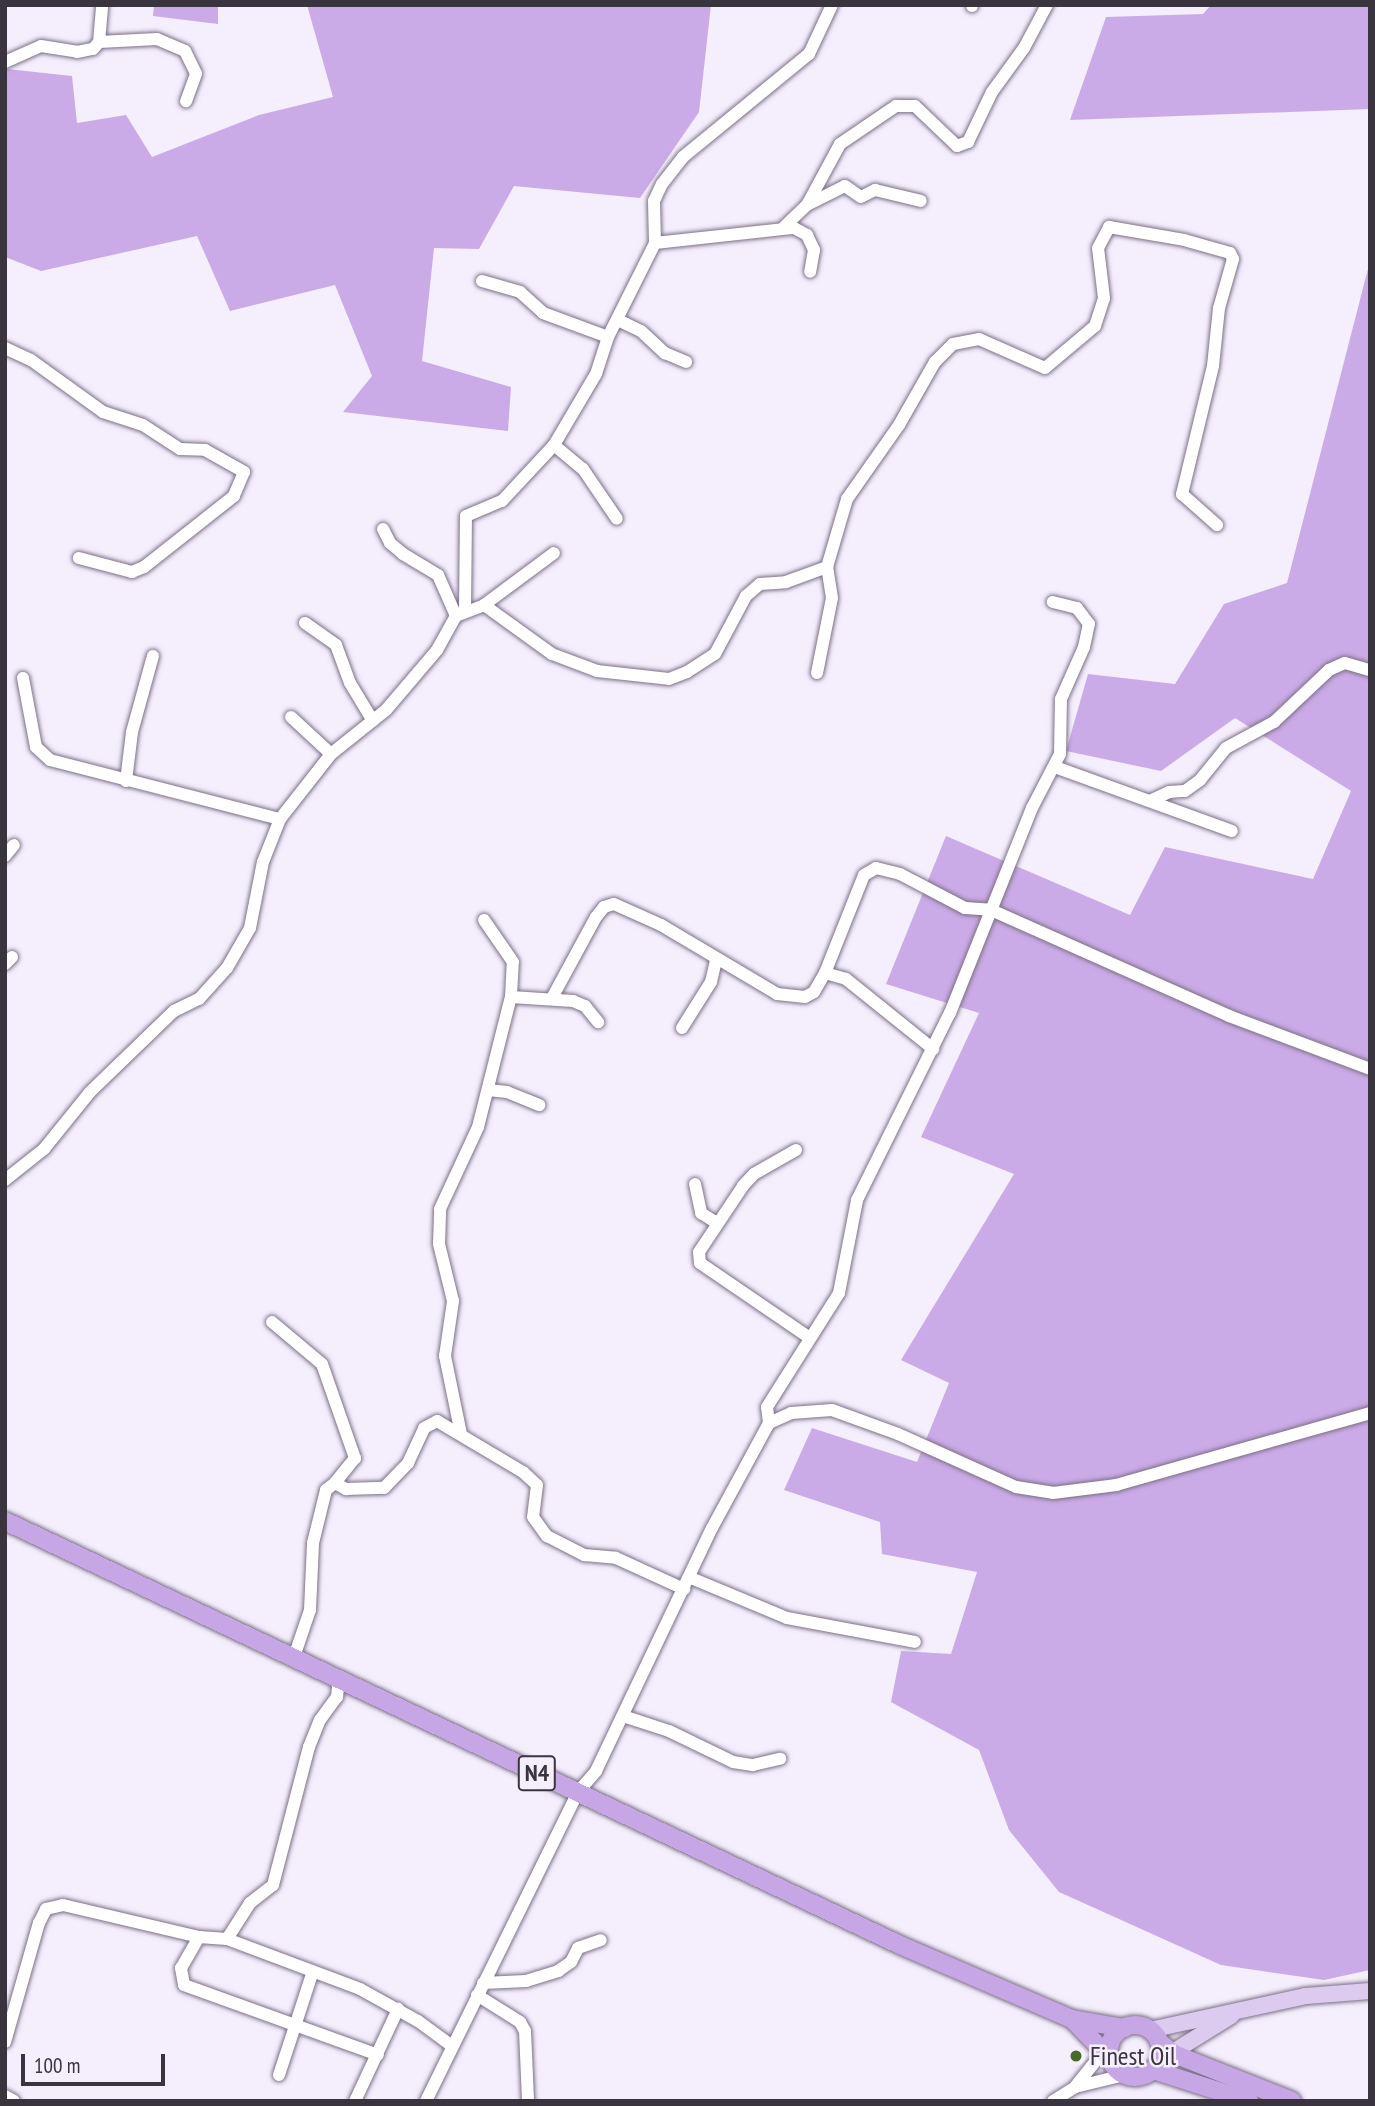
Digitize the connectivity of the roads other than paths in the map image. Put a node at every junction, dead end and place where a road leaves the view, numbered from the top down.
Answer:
1 (102, 5) edge
2 (832, 5) edge
3 (1047, 5) edge
4 (99, 42) junction
5 (5, 62) edge
6 (186, 101) dead end
7 (921, 201) dead end
8 (807, 205) junction
9 (784, 227) junction
10 (654, 243) junction
11 (810, 272) dead end
12 (482, 281) dead end
13 (618, 320) junction
14 (608, 337) junction
15 (5, 348) edge
16 (686, 362) dead end
17 (554, 445) junction
18 (617, 519) dead end
19 (1217, 525) dead end
20 (383, 529) dead end
21 (554, 553) dead end
22 (79, 558) dead end
23 (827, 567) junction
24 (1053, 602) dead end
25 (484, 605) junction
26 (461, 613) junction
27 (305, 623) dead end
28 (153, 656) dead end
29 (1370, 670) edge
30 (817, 673) dead end
31 (23, 678) dead end
32 (291, 717) dead end
33 (373, 721) junction
34 (331, 754) junction
35 (1055, 767) junction
36 (126, 781) junction
37 (1152, 800) junction
38 (280, 819) junction
39 (1232, 831) dead end
40 (991, 910) junction
41 (484, 920) dead end
42 (716, 960) junction
43 (825, 973) junction
44 (512, 997) junction
45 (552, 998) junction
46 (598, 1022) dead end
47 (682, 1028) dead end
48 (933, 1049) junction
49 (1370, 1069) edge
50 (488, 1090) junction
51 (539, 1105) dead end
52 (796, 1150) dead end
53 (5, 1180) edge
54 (695, 1184) dead end
55 (717, 1223) junction
56 (272, 1322) dead end
57 (810, 1338) junction
58 (1370, 1413) edge
59 (769, 1423) junction
60 (461, 1434) junction
61 (335, 1483) junction
62 (5, 1521) edge
63 (691, 1578) junction
64 (684, 1590) junction
65 (915, 1642) dead end
66 (294, 1657) junction
67 (339, 1679) junction
68 (623, 1716) junction
69 (780, 1759) dead end
70 (578, 1792) junction
71 (199, 1937) junction
72 (227, 1939) junction
73 (601, 1940) dead end
74 (313, 1970) junction
75 (483, 1983) junction
76 (1370, 1991) edge
77 (477, 1996) junction
78 (398, 2009) junction
79 (1233, 2014) junction
80 (1072, 2019) junction
81 (296, 2024) junction
82 (1124, 2028) junction
83 (5, 2042) edge
84 (452, 2046) junction
85 (1108, 2050) junction
86 (1159, 2051) junction
87 (378, 2055) junction
88 (1124, 2075) junction
89 (279, 2076) dead end
90 (1075, 2087) junction
91 (5, 2096) edge
92 (1219, 2096) edge
93 (14, 2101) edge
94 (355, 2101) edge
95 (426, 2101) edge
96 (528, 2101) edge
97 (1053, 2101) edge
98 (1249, 2101) edge
99 (1292, 2101) edge

1 - 4 street
2 - 10 street
3 - 8 street
4 - 5 street
4 - 6 street
7 - 8 street
8 - 9 street
9 - 10 street
9 - 11 street
10 - 13 street
12 - 14 street
13 - 14 street
13 - 16 street
14 - 17 street
15 - 22 street
17 - 18 street
17 - 26 street
19 - 23 street
20 - 26 street
21 - 25 street
23 - 25 street
23 - 30 street
24 - 35 street
25 - 26 street
26 - 33 street
27 - 33 street
28 - 36 street
29 - 37 street
31 - 36 street
32 - 34 street
33 - 34 street
34 - 38 street
35 - 37 street
35 - 40 street
36 - 38 street
37 - 39 street
38 - 53 street
40 - 43 street
40 - 48 street
40 - 49 street
41 - 44 street
42 - 43 street
42 - 45 street
42 - 47 street
43 - 48 street
44 - 45 street
44 - 50 street
45 - 46 street
48 - 57 street
50 - 51 street
50 - 60 street
52 - 55 street
54 - 55 street
55 - 57 street
56 - 61 street
57 - 59 street
58 - 59 street
59 - 63 street
60 - 61 street
60 - 64 street
61 - 66 street
62 - 66 highway, N4
63 - 64 street
63 - 65 street
64 - 68 street
66 - 67 highway, N4
67 - 70 highway, N4
67 - 72 street
68 - 69 street
68 - 70 street
70 - 75 street
70 - 80 highway, N4
71 - 72 street
71 - 81 street
71 - 83 street
72 - 74 street
73 - 75 street
74 - 78 street
74 - 81 street
75 - 77 street
76 - 79 main road
77 - 84 street
77 - 96 street
78 - 84 street
78 - 87 street
79 - 86 main road
79 - 86 main road
80 - 82 highway, N4
80 - 85 highway, N4
81 - 87 street
81 - 89 street
82 - 85 highway
82 - 86 highway, N4
84 - 95 street
85 - 88 highway, N4
85 - 90 street
86 - 88 highway, N4
86 - 92 highway, N4
86 - 99 highway, N4
87 - 94 street
88 - 90 street
90 - 97 street
91 - 93 street
92 - 98 highway, N4

